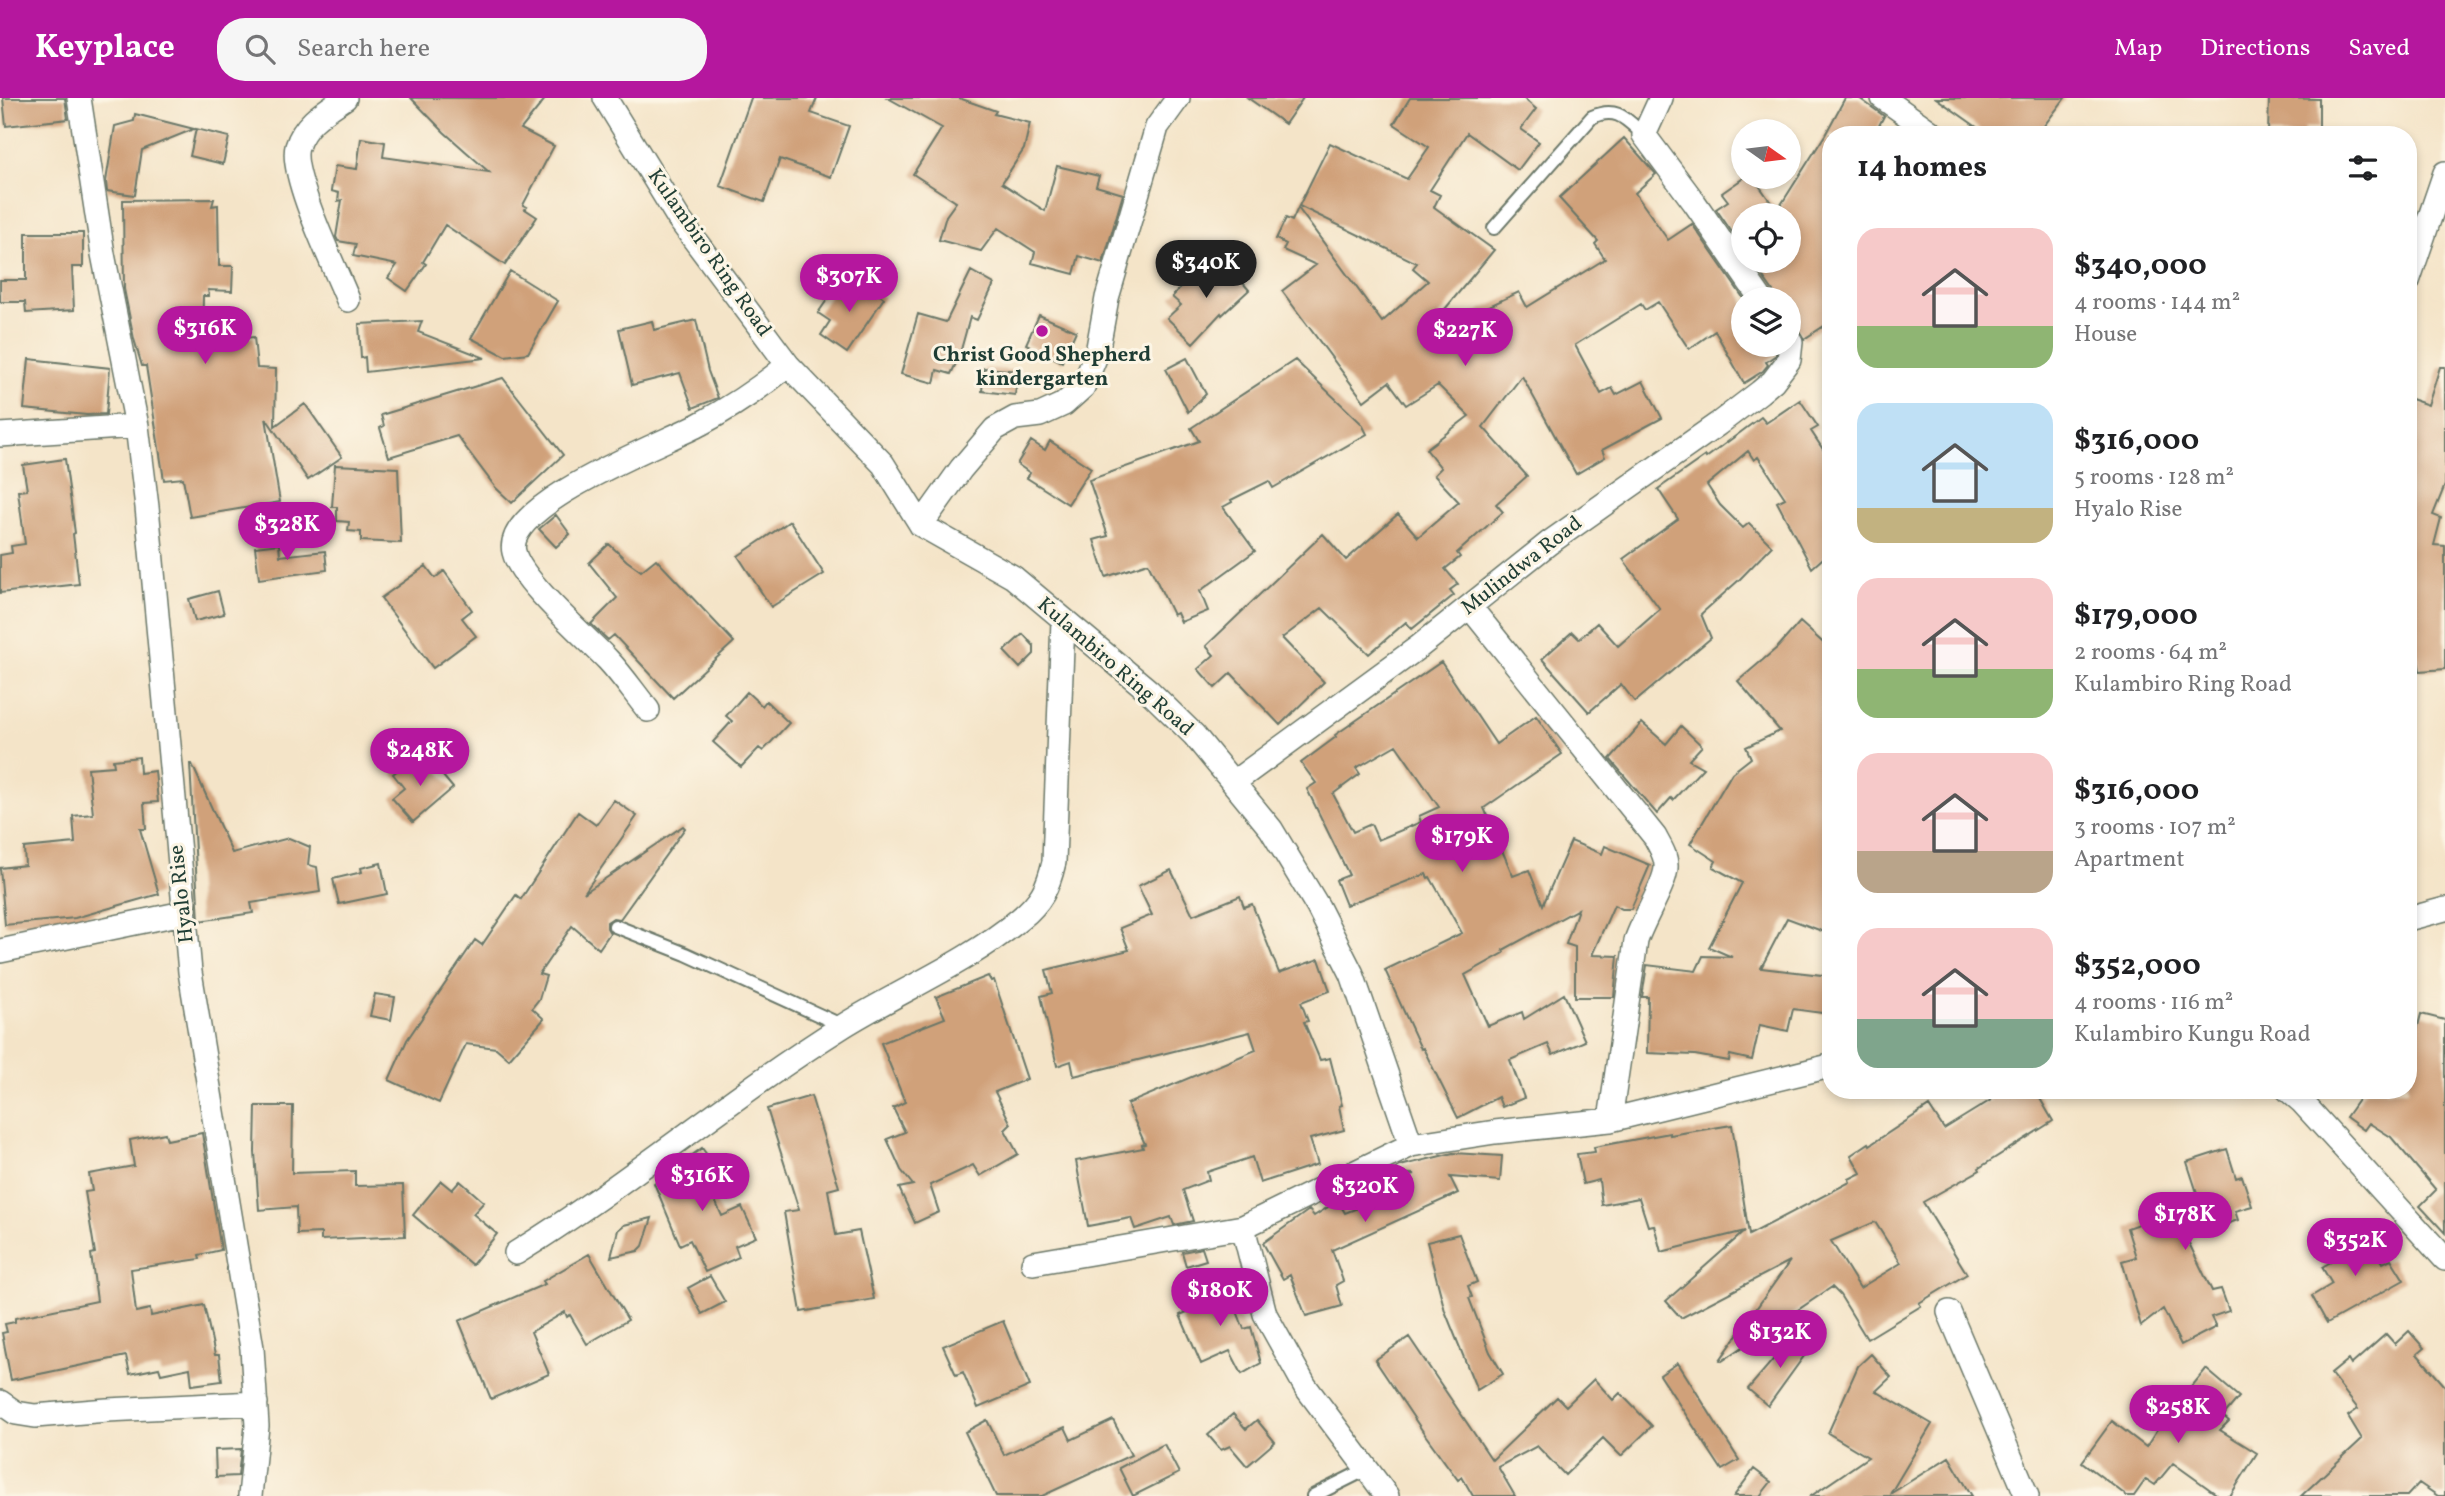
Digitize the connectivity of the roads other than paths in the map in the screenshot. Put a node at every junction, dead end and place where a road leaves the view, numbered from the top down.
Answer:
1 (79, 98) edge
2 (345, 98) edge
3 (605, 98) edge
4 (1178, 98) edge
5 (1661, 98) edge
6 (1883, 98) edge
7 (1922, 126) edge
8 (1644, 135) junction
9 (2445, 173) edge
10 (1494, 228) dead end
11 (2417, 255) edge
12 (1753, 287) edge
13 (348, 300) dead end
14 (1789, 357) edge
15 (788, 365) junction
16 (136, 426) junction
17 (0, 436) edge
18 (921, 525) junction
19 (1470, 607) junction
20 (1063, 620) junction
21 (648, 710) dead end
22 (1234, 782) junction
23 (2445, 909) edge
24 (183, 913) junction
25 (2417, 917) edge
26 (615, 926) dead end
27 (0, 951) edge
28 (844, 1026) junction
29 (1822, 1068) edge
30 (2298, 1099) edge
31 (1610, 1120) junction
32 (1411, 1145) junction
33 (1243, 1227) junction
34 (516, 1254) dead end
35 (2445, 1259) edge
36 (1033, 1263) dead end
37 (1949, 1312) dead end
38 (0, 1402) edge
39 (256, 1403) junction
40 (1367, 1469) junction
41 (250, 1496) edge
42 (1313, 1496) edge
43 (1387, 1496) edge
44 (2027, 1496) edge

1 - 16 street, Hyalo Rise
2 - 13 street
3 - 15 street, Kulambiro Ring Road
4 - 18 street
5 - 8 street
6 - 7 street
8 - 10 lane
8 - 12 street
9 - 11 street
14 - 19 street, Mulindwa Road
15 - 18 street, Kulambiro Ring Road
15 - 21 street
16 - 17 street
16 - 24 street, Hyalo Rise
18 - 20 street, Kulambiro Ring Road
19 - 22 street, Mulindwa Road
19 - 31 street
20 - 22 street, Kulambiro Ring Road
20 - 28 street
22 - 32 street, Kulambiro Ring Road
23 - 25 street
24 - 27 street
24 - 39 street, Hyalo Rise
26 - 28 lane
28 - 34 street
29 - 31 street
30 - 35 street
31 - 32 street
32 - 33 street
33 - 36 street
33 - 40 street
37 - 44 street
38 - 39 street
39 - 41 street, Hyalo Rise
40 - 42 lane
40 - 43 street

